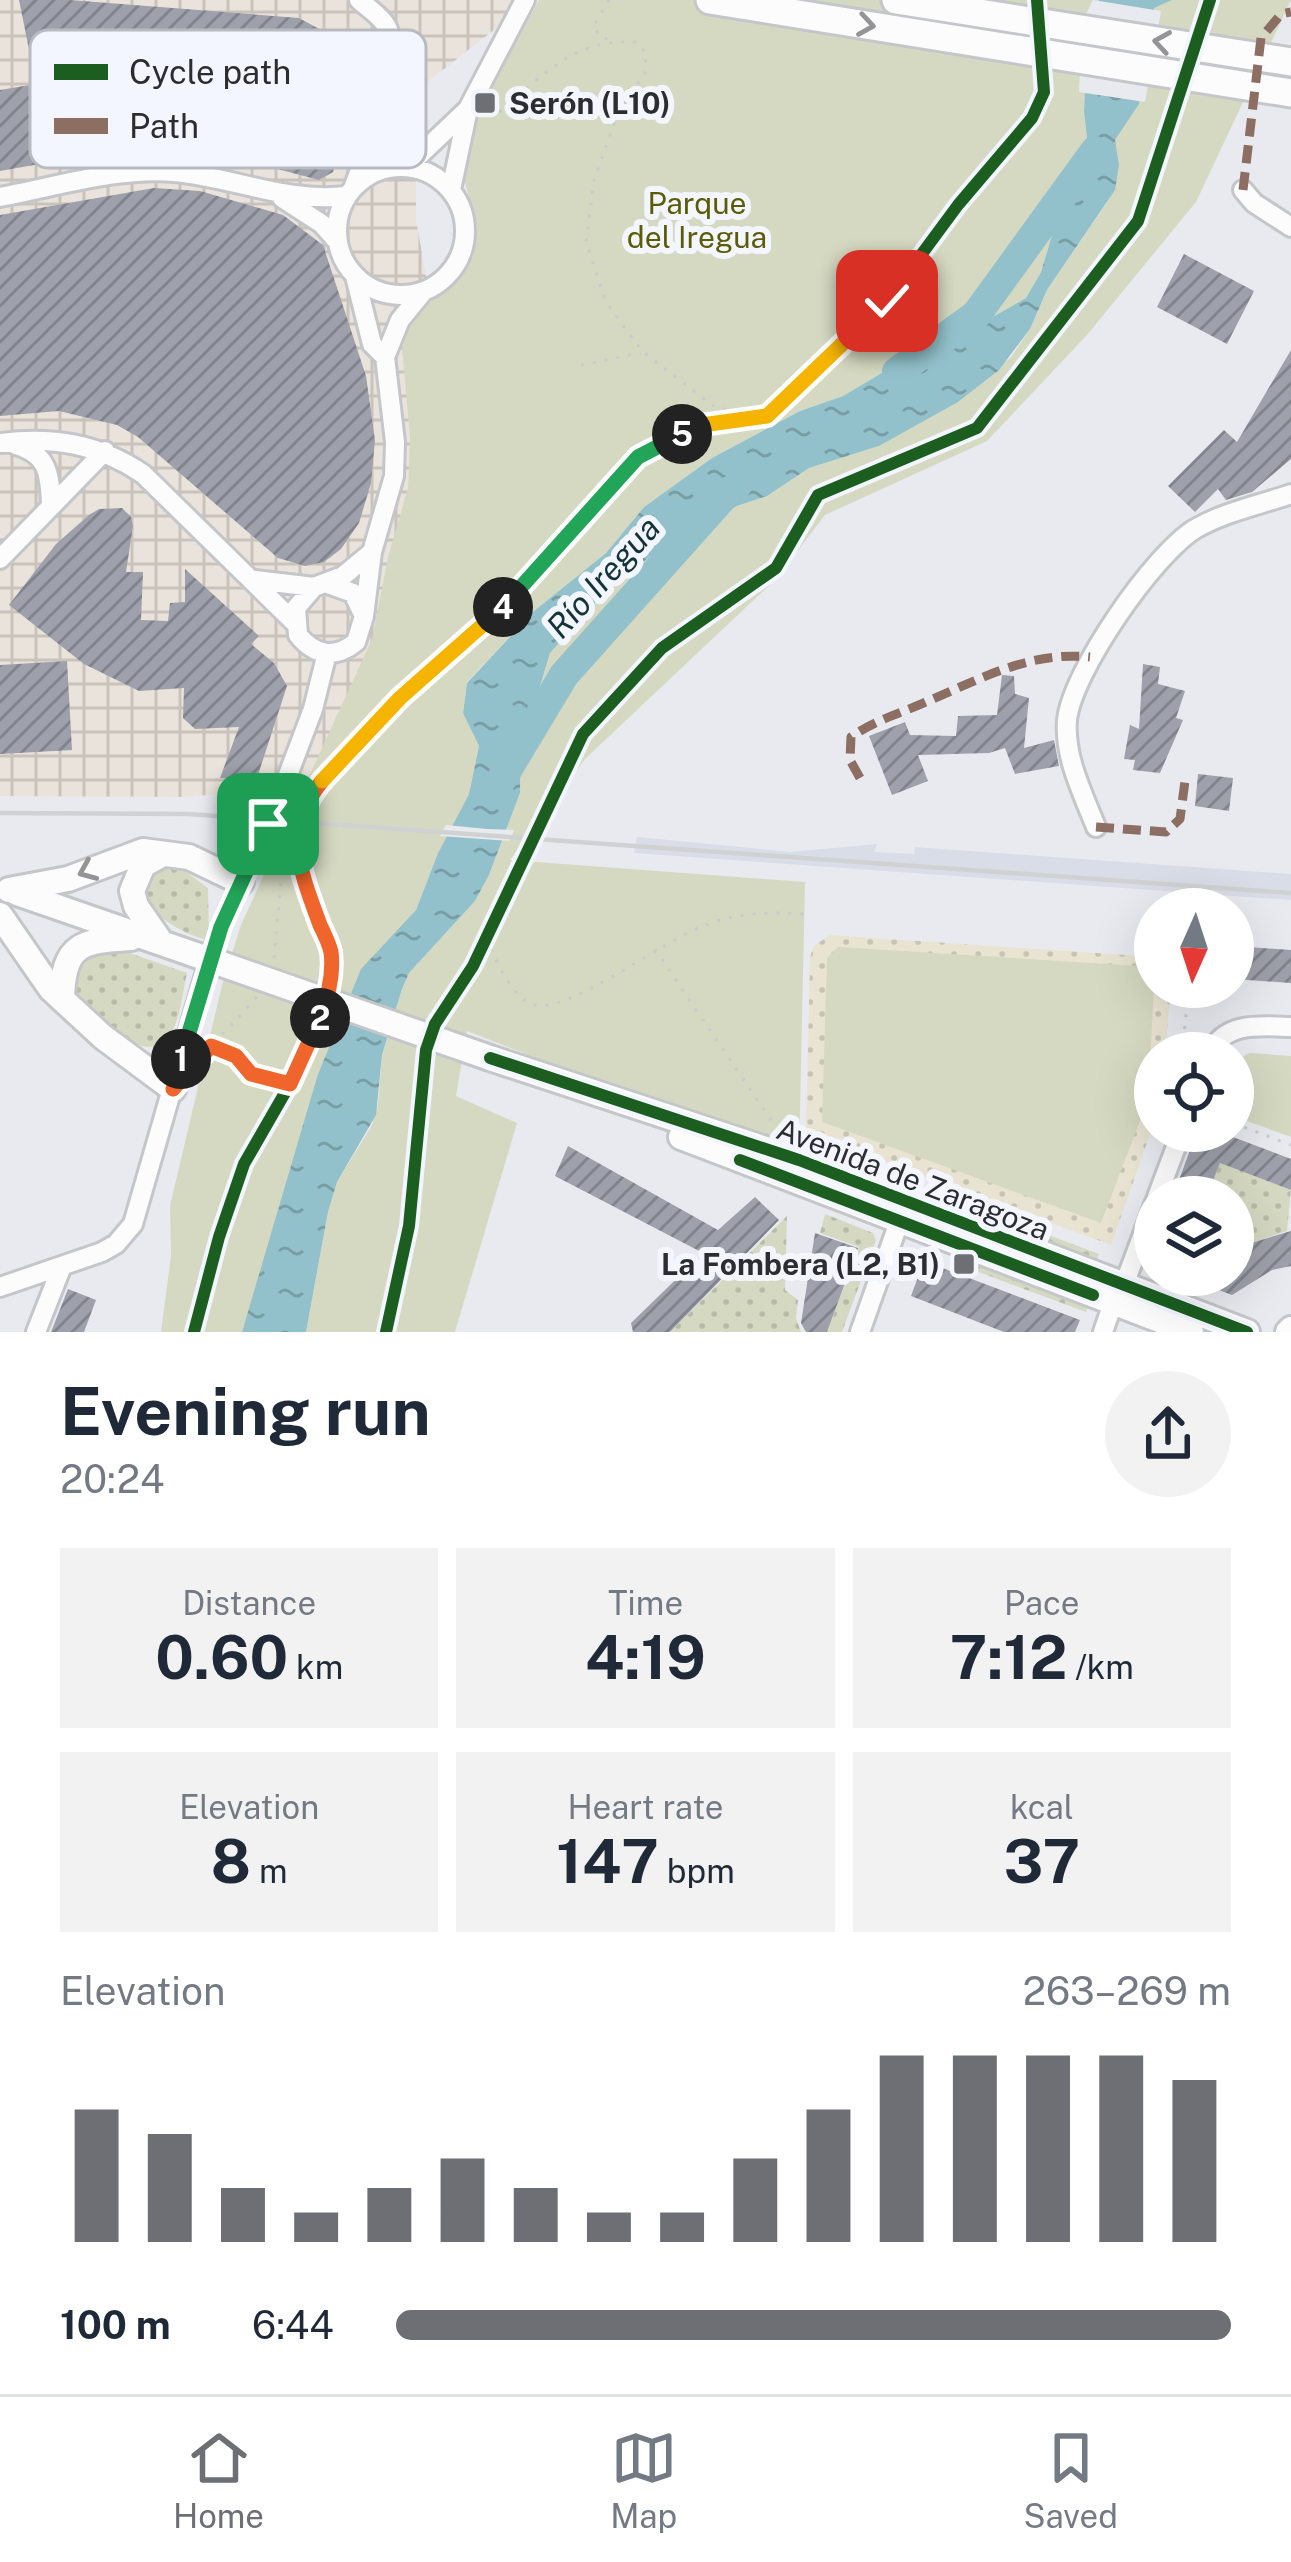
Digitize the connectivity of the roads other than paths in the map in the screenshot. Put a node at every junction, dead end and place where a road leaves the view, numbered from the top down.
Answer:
1 (358, 0) edge
2 (525, 0) edge
3 (710, 0) edge
4 (896, 0) edge
5 (387, 30) edge
6 (1284, 62) edge
7 (1283, 92) edge
8 (468, 109) junction
9 (426, 149) edge
10 (359, 168) edge
11 (387, 168) edge
12 (411, 168) edge
13 (451, 190) junction
14 (1244, 190) dead end
15 (350, 192) junction
16 (278, 195) junction
17 (0, 197) edge
18 (1291, 227) edge
19 (337, 241) junction
20 (355, 276) junction
21 (423, 292) junction
22 (385, 357) junction
23 (2, 442) edge
24 (105, 452) junction
25 (1291, 494) edge
26 (51, 505) junction
27 (372, 551) junction
28 (0, 560) edge
29 (255, 580) junction
30 (321, 586) junction
31 (364, 616) junction
32 (294, 622) junction
33 (327, 653) junction
34 (1096, 827) dead end
35 (163, 854) junction
36 (242, 882) junction
37 (4, 889) edge
38 (0, 915) edge
39 (154, 939) junction
40 (62, 999) junction
41 (1291, 1027) edge
42 (1231, 1032) edge
43 (490, 1058) junction
44 (173, 1089) junction
45 (899, 1222) junction
46 (1134, 1256) edge
47 (62, 1266) junction
48 (0, 1288) edge
49 (1119, 1294) junction
50 (36, 1332) edge
51 (860, 1332) edge
52 (1103, 1332) edge
53 (1191, 1332) edge
54 (1247, 1332) edge

1 - 5 street
2 - 8 street
3 -> 7 highway
6 -> 4 highway
8 - 9 street
8 - 13 street
10 - 15 street
11 - 15 street
12 - 13 street
13 - 21 street
14 - 18 street
15 - 16 street
15 - 19 street
16 - 17 street
16 - 19 street
19 - 20 street
20 - 21 street
20 - 22 street
21 - 22 street
22 - 27 street
23 - 24 street
23 - 26 street
24 - 26 street
24 - 29 street
25 - 34 street
26 - 28 street
27 - 30 street
27 - 31 street
29 - 30 street
29 - 32 street
30 - 31 street
30 - 32 street
31 - 33 street
32 - 33 street
33 - 36 street
35 - 36 main road
35 -> 37 main road
35 - 39 main road
36 - 44 street
37 - 39 main road
38 - 40 main road
39 - 40 main road
39 - 43 main road, bridge
40 - 44 main road
41 - 42 street
43 - 45 main road, Avenida de Zaragoza
43 - 49 main road, Avenida de Zaragoza
44 - 47 street
45 - 49 main road, Avenida de Zaragoza
45 - 51 street
46 - 49 street
47 - 48 street
47 - 50 street
49 - 52 street
49 - 53 main road, Avenida de Zaragoza
49 - 54 main road, Avenida de Zaragoza

